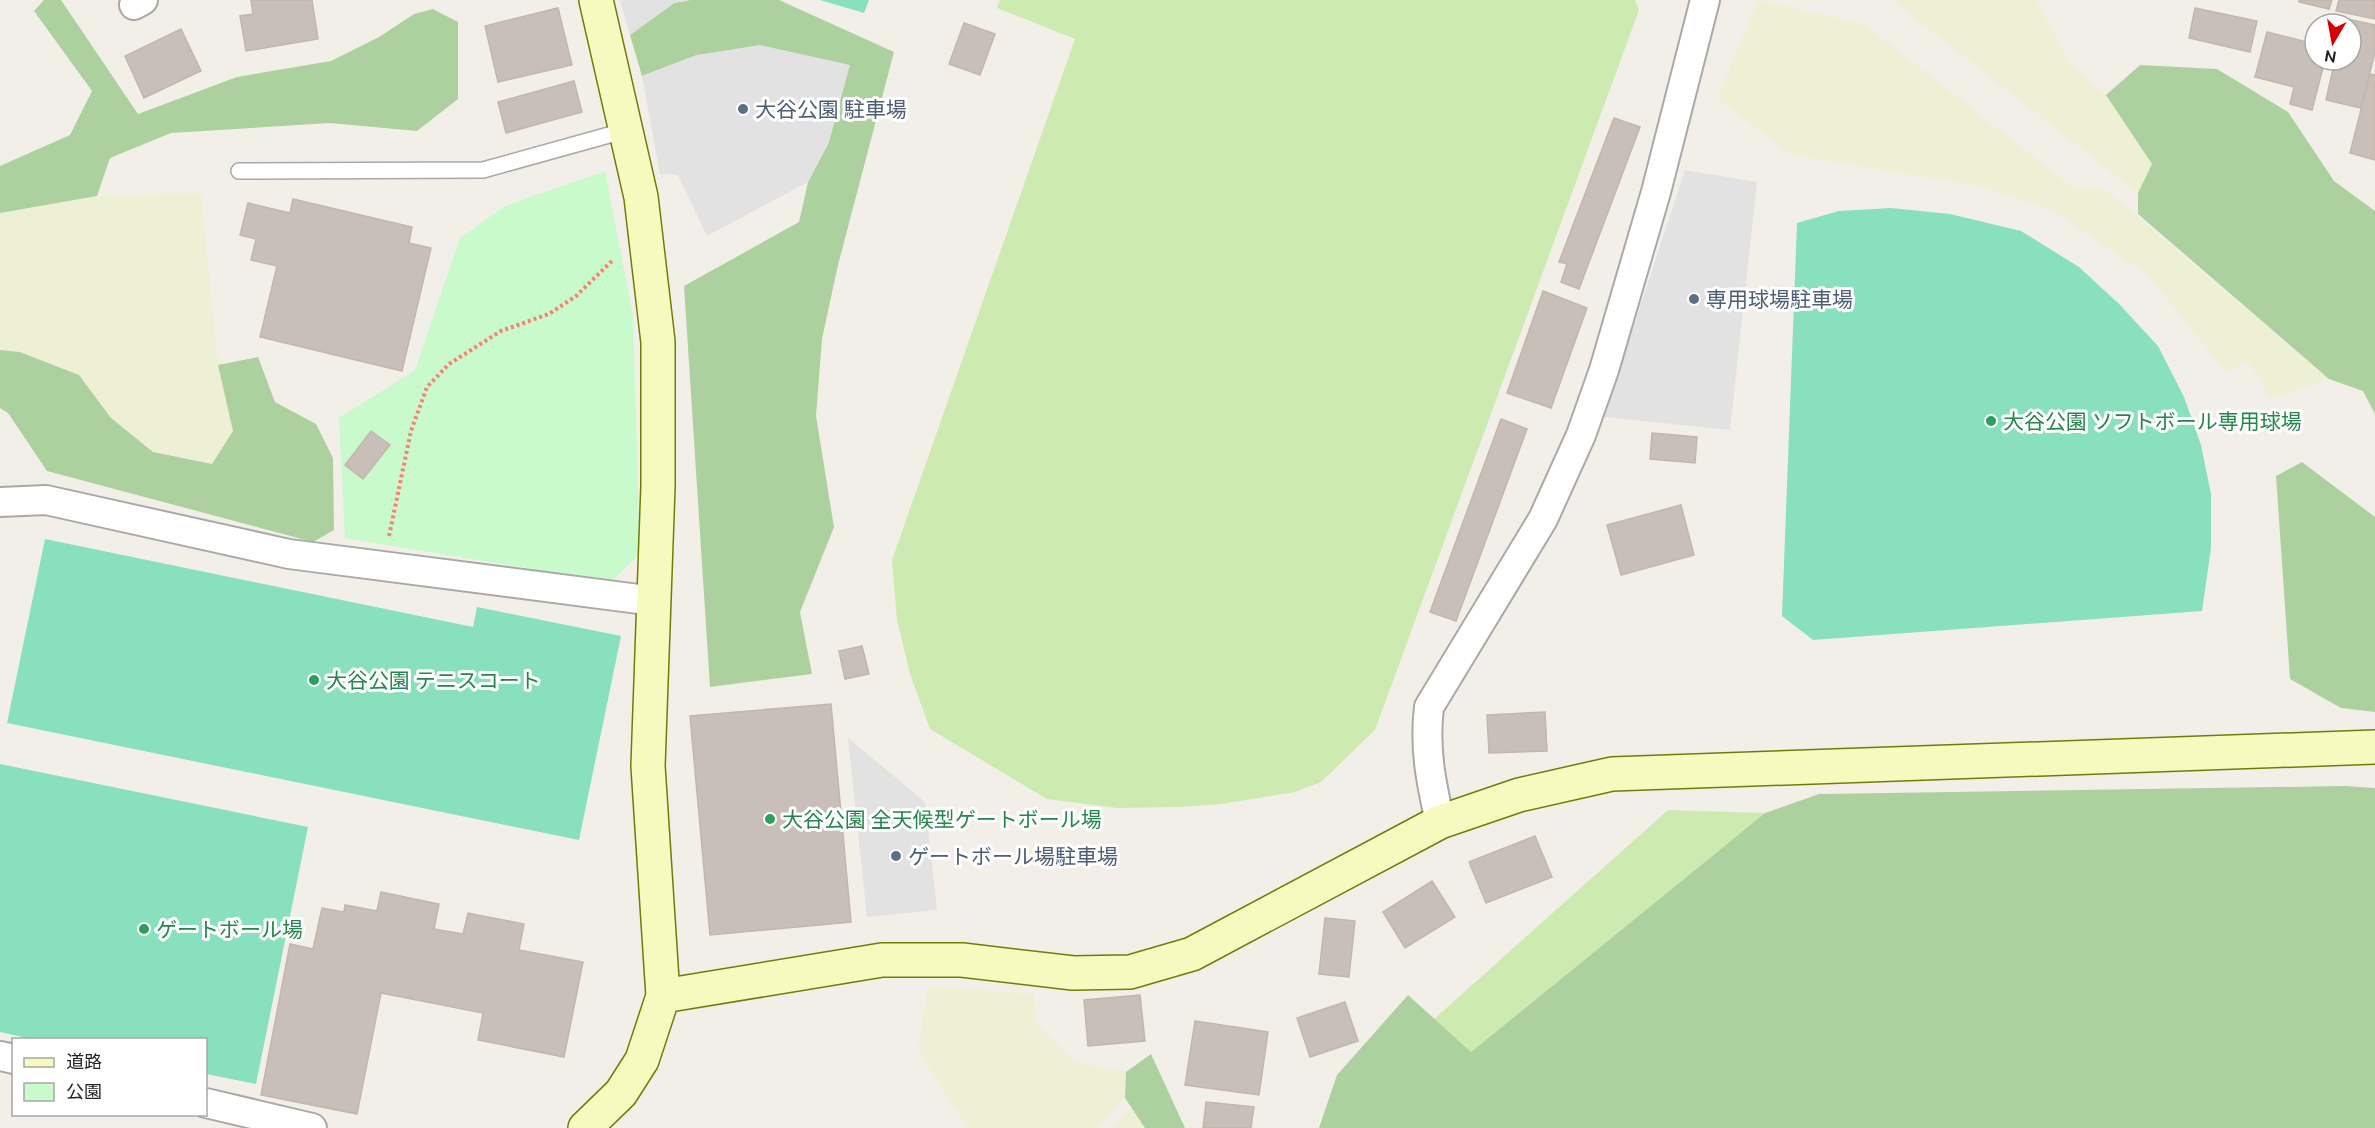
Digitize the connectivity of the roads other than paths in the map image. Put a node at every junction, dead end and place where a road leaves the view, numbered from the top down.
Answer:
1 (596, 0) edge
2 (1705, 0) edge
3 (627, 130) junction
4 (239, 171) dead end
5 (0, 502) edge
6 (654, 601) junction
7 (2375, 747) edge
8 (1440, 822) junction
9 (663, 996) junction
10 (207, 1103) edge
11 (312, 1128) edge
12 (585, 1128) edge

1 - 3 street
2 - 8 street
3 - 4 lane
3 - 6 street
5 - 6 street
6 - 9 street
7 - 8 street
8 - 9 street
9 - 12 street
10 - 11 street

